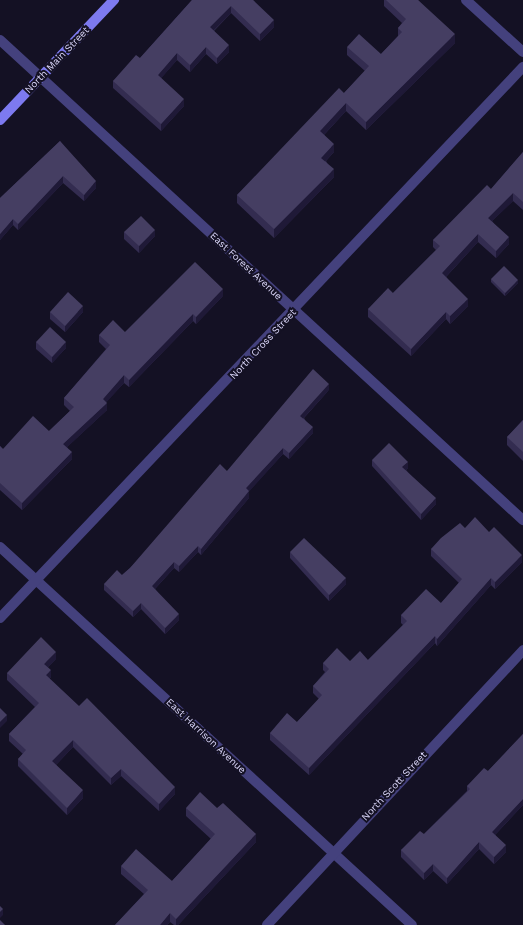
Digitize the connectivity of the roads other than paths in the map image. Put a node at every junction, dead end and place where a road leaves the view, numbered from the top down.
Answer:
1 (114, 0) edge
2 (466, 0) edge
3 (0, 40) edge
4 (523, 52) edge
5 (523, 67) edge
6 (41, 77) junction
7 (0, 120) edge
8 (294, 310) junction
9 (523, 520) edge
10 (0, 547) edge
11 (37, 581) junction
12 (0, 618) edge
13 (523, 650) edge
14 (332, 852) junction
15 (267, 925) edge
16 (412, 925) edge

1 - 6 street, North Main Street
2 - 4 street
3 - 6 street, East Forest Avenue
5 - 8 street, North Cross Street
6 - 7 street, North Main Street
6 - 8 street, East Forest Avenue
8 - 9 street, East Forest Avenue
8 - 11 street, North Cross Street
10 - 11 street, East Harrison Avenue
11 - 12 street, North Cross Street
11 - 14 street, East Harrison Avenue
13 - 14 street, North Scott Street
14 - 15 street, North Scott Street
14 - 16 street, East Harrison Avenue

